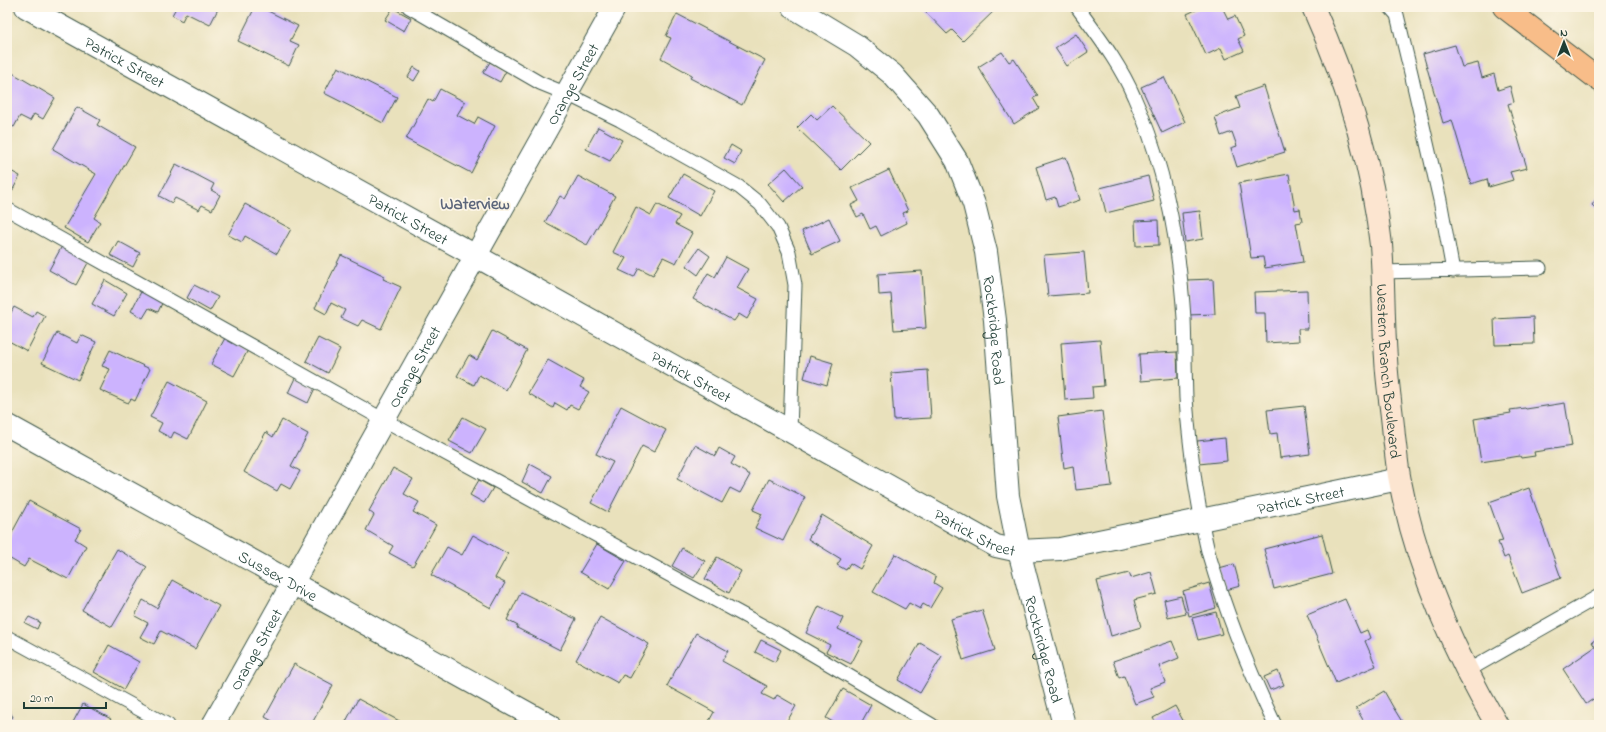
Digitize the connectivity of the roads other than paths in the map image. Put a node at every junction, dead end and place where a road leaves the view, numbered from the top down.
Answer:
1 (26, 7) edge
2 (409, 7) edge
3 (615, 7) edge
4 (793, 7) edge
5 (1078, 7) edge
6 (1313, 7) edge
7 (1390, 7) edge
8 (1504, 7) edge
9 (1599, 80) edge
10 (567, 94) junction
11 (7, 209) edge
12 (476, 256) junction
13 (1540, 268) dead end
14 (1452, 271) junction
15 (1382, 272) junction
16 (384, 420) junction
17 (7, 425) edge
18 (790, 431) junction
19 (1399, 479) junction
20 (1202, 520) junction
21 (1019, 551) junction
22 (292, 582) junction
23 (1599, 596) edge
24 (7, 637) edge
25 (1467, 671) junction
26 (168, 725) edge
27 (213, 725) edge
28 (549, 725) edge
29 (932, 725) edge
30 (1064, 725) edge
31 (1275, 725) edge
32 (1497, 725) edge

1 - 12 street, Patrick Street
2 - 10 lane
3 - 10 street, Orange Street
4 - 21 street, Rockbridge Road
5 - 20 lane
6 - 15 street, Western Branch Boulevard
7 - 14 lane
8 - 9 main road
10 - 12 street, Orange Street
10 - 18 lane
11 - 16 lane
12 - 16 street, Orange Street
12 - 18 street, Patrick Street
13 - 14 lane
14 - 15 lane
15 - 19 street, Western Branch Boulevard
16 - 22 street, Orange Street
16 - 29 lane
17 - 22 street, Sussex Drive
18 - 21 street, Patrick Street
19 - 20 street, Patrick Street
19 - 25 street, Western Branch Boulevard
20 - 21 street, Patrick Street
20 - 31 lane
21 - 30 street, Rockbridge Road
22 - 27 street, Orange Street
22 - 28 street, Sussex Drive
23 - 25 lane
24 - 26 lane
25 - 32 street, Western Branch Boulevard

